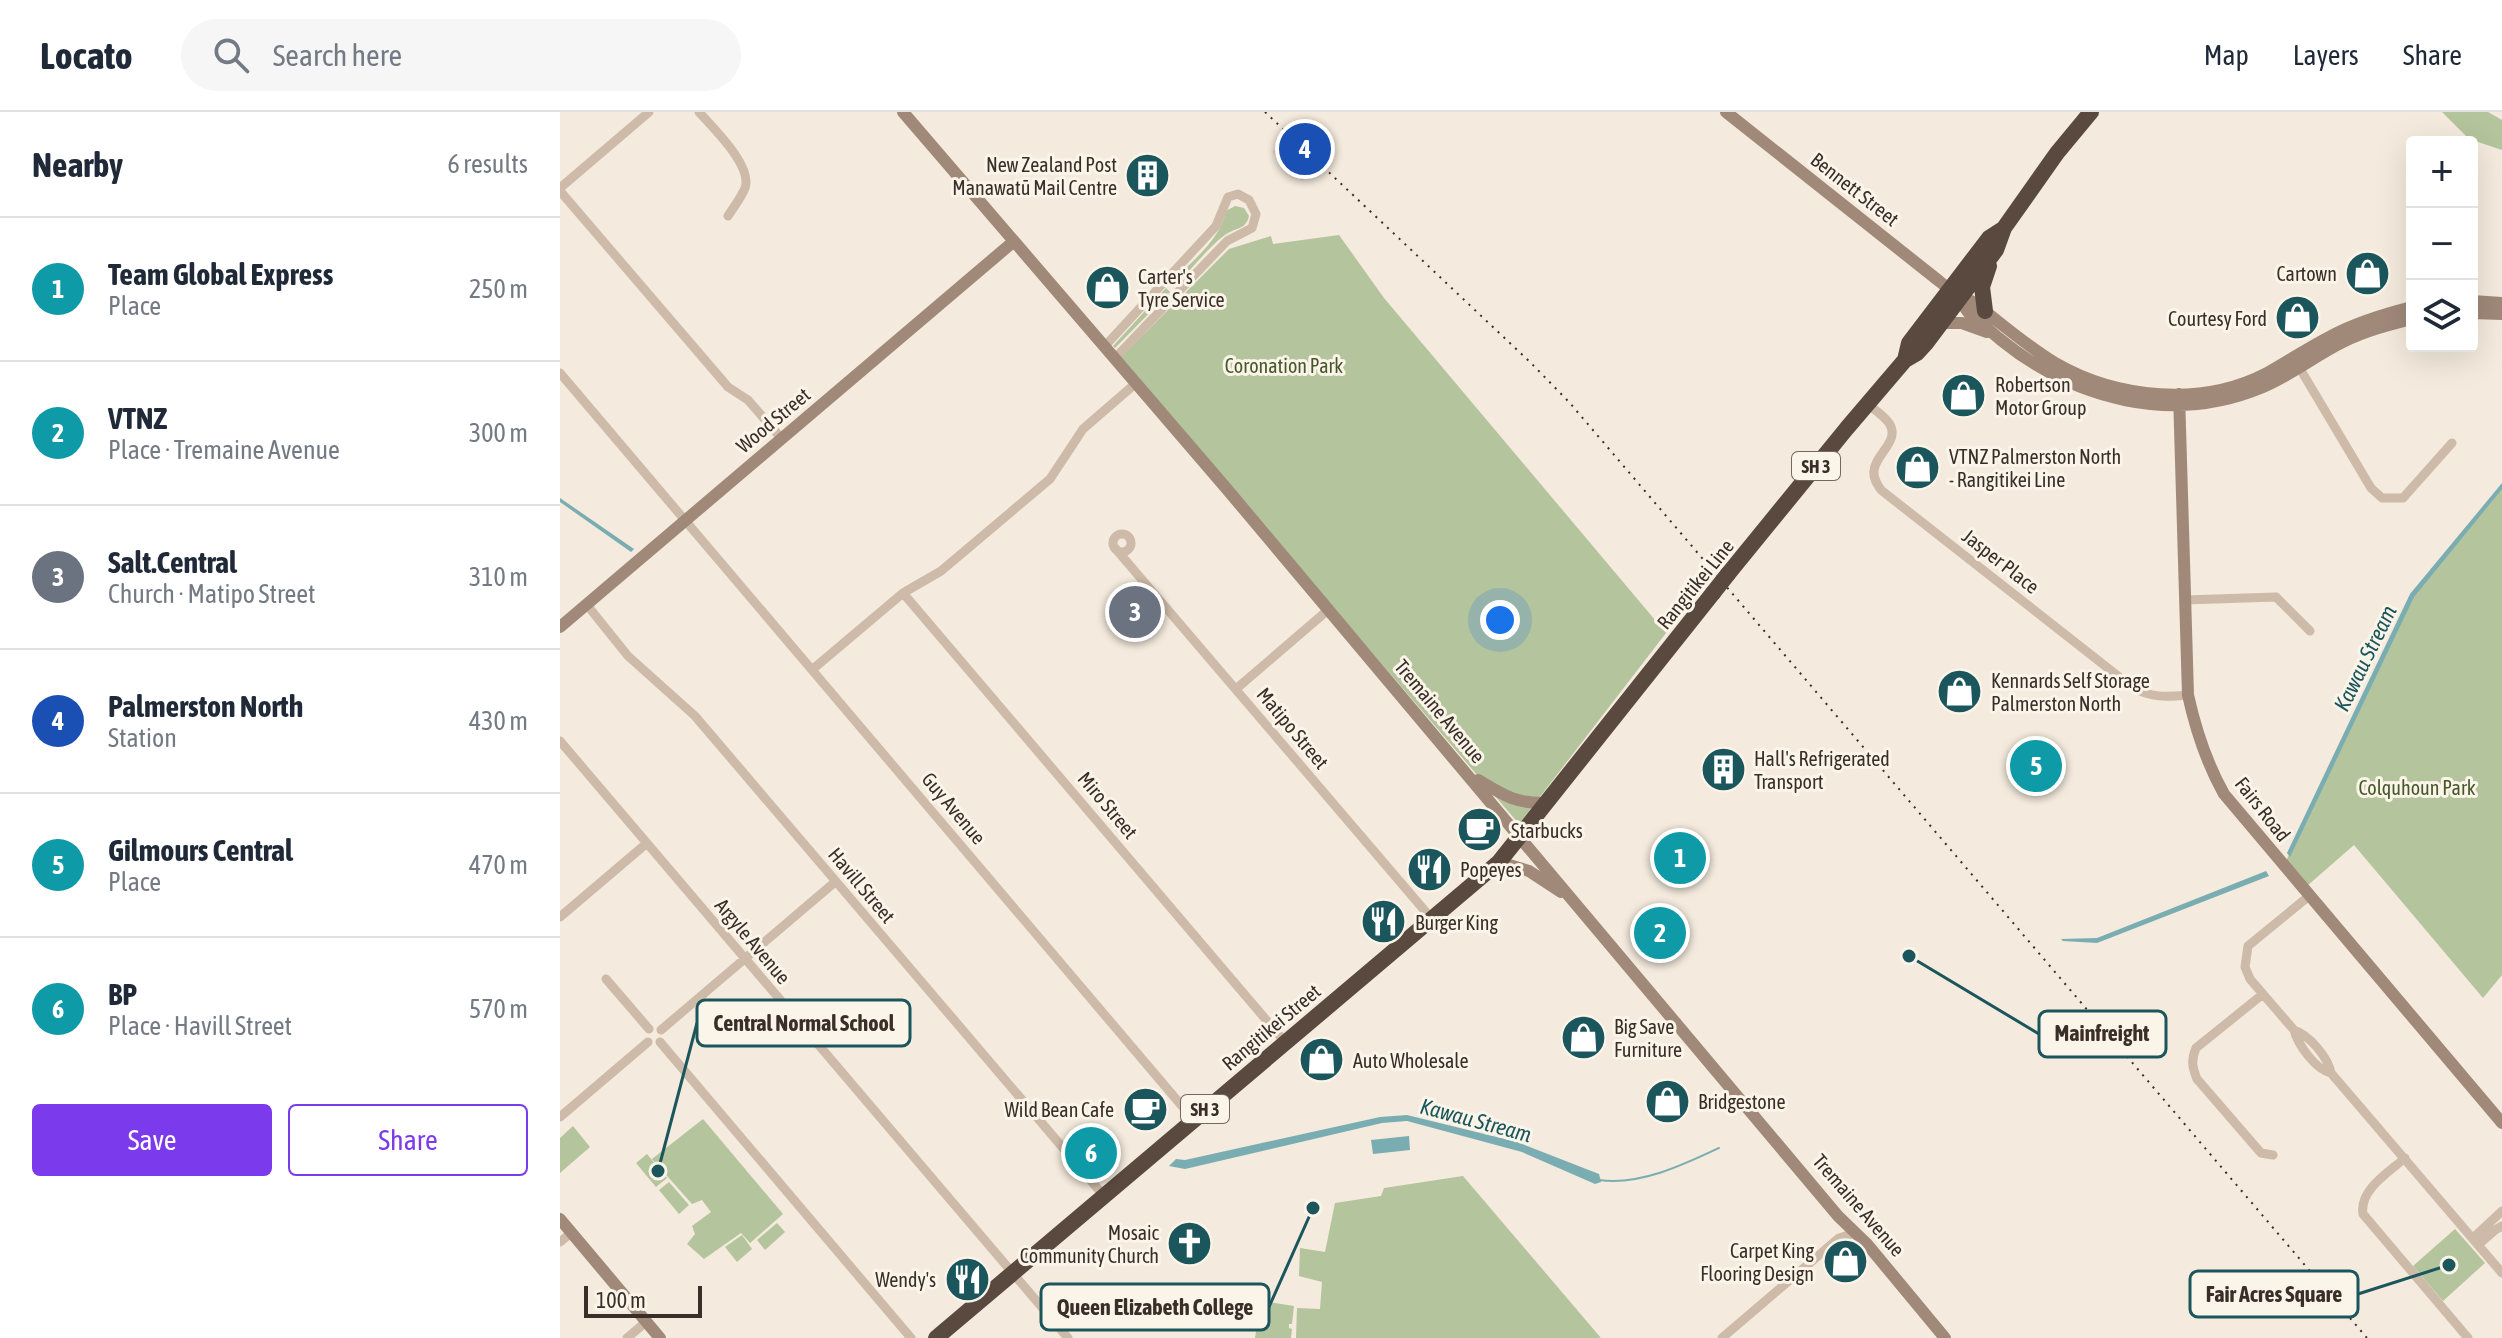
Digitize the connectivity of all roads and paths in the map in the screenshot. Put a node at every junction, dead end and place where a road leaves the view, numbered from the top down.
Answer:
1 (649, 112) edge
2 (699, 112) edge
3 (903, 112) edge
4 (1726, 112) edge
5 (2091, 112) edge
6 (560, 190) edge
7 (728, 216) dead end
8 (2004, 228) junction
9 (1013, 242) junction
10 (1996, 250) junction
11 (1954, 294) junction
12 (2502, 303) edge
13 (2478, 307) edge
14 (2406, 309) edge
15 (1985, 311) junction
16 (2502, 314) edge
17 (2406, 321) edge
18 (1942, 323) junction
19 (2003, 341) junction
20 (1104, 347) junction
21 (2033, 355) junction
22 (1114, 359) junction
23 (1905, 360) junction
24 (2297, 363) junction
25 (560, 373) edge
26 (1135, 384) junction
27 (2179, 400) junction
28 (1869, 405) junction
29 (782, 439) junction
30 (2452, 443) dead end
31 (686, 520) junction
32 (1120, 550) dead end
33 (903, 593) junction
34 (2185, 600) junction
35 (587, 605) junction
36 (1328, 610) junction
37 (560, 627) edge
38 (2310, 631) dead end
39 (813, 669) junction
40 (1236, 689) junction
41 (2188, 695) junction
42 (560, 741) edge
43 (1468, 774) junction
44 (1547, 803) junction
45 (1520, 837) junction
46 (647, 843) junction
47 (1499, 862) junction
48 (835, 882) junction
49 (2309, 896) junction
50 (1573, 901) junction
51 (560, 917) edge
52 (1431, 918) junction
53 (745, 960) junction
54 (606, 979) dead end
55 (2263, 994) junction
56 (649, 1029) junction
57 (661, 1030) junction
58 (648, 1042) junction
59 (660, 1042) junction
60 (1285, 1042) junction
61 (560, 1117) edge
62 (1193, 1119) junction
63 (2502, 1123) edge
64 (2273, 1155) dead end
65 (2405, 1158) junction
66 (1104, 1196) junction
67 (2502, 1211) edge
68 (560, 1219) edge
69 (2502, 1226) edge
70 (571, 1233) junction
71 (1855, 1233) junction
72 (2476, 1241) junction
73 (560, 1242) edge
74 (1013, 1273) junction
75 (2502, 1273) edge
76 (646, 1322) junction
77 (627, 1338) edge
78 (660, 1338) edge
79 (911, 1338) edge
80 (936, 1338) edge
81 (1068, 1338) edge
82 (1722, 1338) edge
83 (1945, 1338) edge
84 (2468, 1338) edge

1 - 6 street
2 - 7 street
3 - 9 main road, Tremaine Avenue
4 - 11 main road, Bennett Street
5 - 8 highway, Rangitikei Line / SH 3
6 - 29 street
8 - 10 highway, Rangitikei Line / SH 3
8 - 11 highway, Rangitikei Line / SH 3
9 - 20 main road, Tremaine Avenue
9 - 29 main road, Wood Street
10 - 11 highway, Rangitikei Line / SH 3
10 - 15 highway
11 - 15 main road
11 - 18 highway, Rangitikei Line / SH 3
11 - 19 main road
11 - 23 highway, Rangitikei Line / SH 3
12 - 13 main road
13 - 16 main road
14 - 24 main road
15 - 21 main road
17 - 24 main road
18 - 19 main road
18 - 23 highway, Rangitikei Line / SH 3
19 - 21 main road
20 - 22 main road, Tremaine Avenue
20 - 22 street
21 - 27 main road
22 - 26 main road, Tremaine Avenue
23 - 28 highway, Rangitikei Line / SH 3
24 - 27 main road
24 - 30 street
25 - 31 street, Guy Avenue
26 - 33 street
26 - 36 main road, Tremaine Avenue
27 - 34 main road, Fairs Road
28 - 41 street, Jasper Place
28 - 44 highway, Rangitikei Line / SH 3, bridge
29 - 31 main road, Wood Street
31 - 35 main road, Wood Street
31 - 39 street, Guy Avenue
32 - 40 street, Matipo Street
33 - 39 street
33 - 60 street, Miro Street
34 - 38 street
34 - 41 main road, Fairs Road
35 - 37 main road, Wood Street
35 - 48 street, Havill Street
36 - 40 street
36 - 43 main road, Tremaine Avenue
39 - 62 street, Guy Avenue
40 - 52 street, Matipo Street
41 - 49 main road, Fairs Road
42 - 46 street, Argyle Avenue
43 - 44 main road
43 - 45 main road, Tremaine Avenue
44 - 45 highway, Rangitikei Line / SH 3
45 - 47 highway, Rangitikei Street / SH 3
45 - 50 main road, Tremaine Avenue
46 - 51 street
46 - 53 street, Argyle Avenue
47 - 50 main road
47 - 52 highway, Rangitikei Street / SH 3
48 - 53 street
48 - 66 street, Havill Street
49 - 55 street
49 - 63 main road, Fairs Road
50 - 71 main road, Tremaine Avenue
52 - 60 highway, Rangitikei Street / SH 3
53 - 57 street
53 - 74 street, Argyle Avenue
54 - 56 street
55 - 64 street
55 - 65 street
56 - 57 street
56 - 58 street
57 - 59 street
58 - 59 street
58 - 61 street
59 - 79 street
60 - 62 highway, Rangitikei Street / SH 3
62 - 66 highway, Rangitikei Street / SH 3
65 - 72 street
65 - 84 street
66 - 74 highway, Rangitikei Street / SH 3
67 - 72 street
68 - 70 main road
69 - 72 street
70 - 73 street
70 - 76 main road
71 - 82 street
71 - 83 main road, Tremaine Avenue
72 - 75 street
74 - 80 highway, Rangitikei Street / SH 3
74 - 81 street, Argyle Avenue
76 - 77 street
76 - 78 main road

